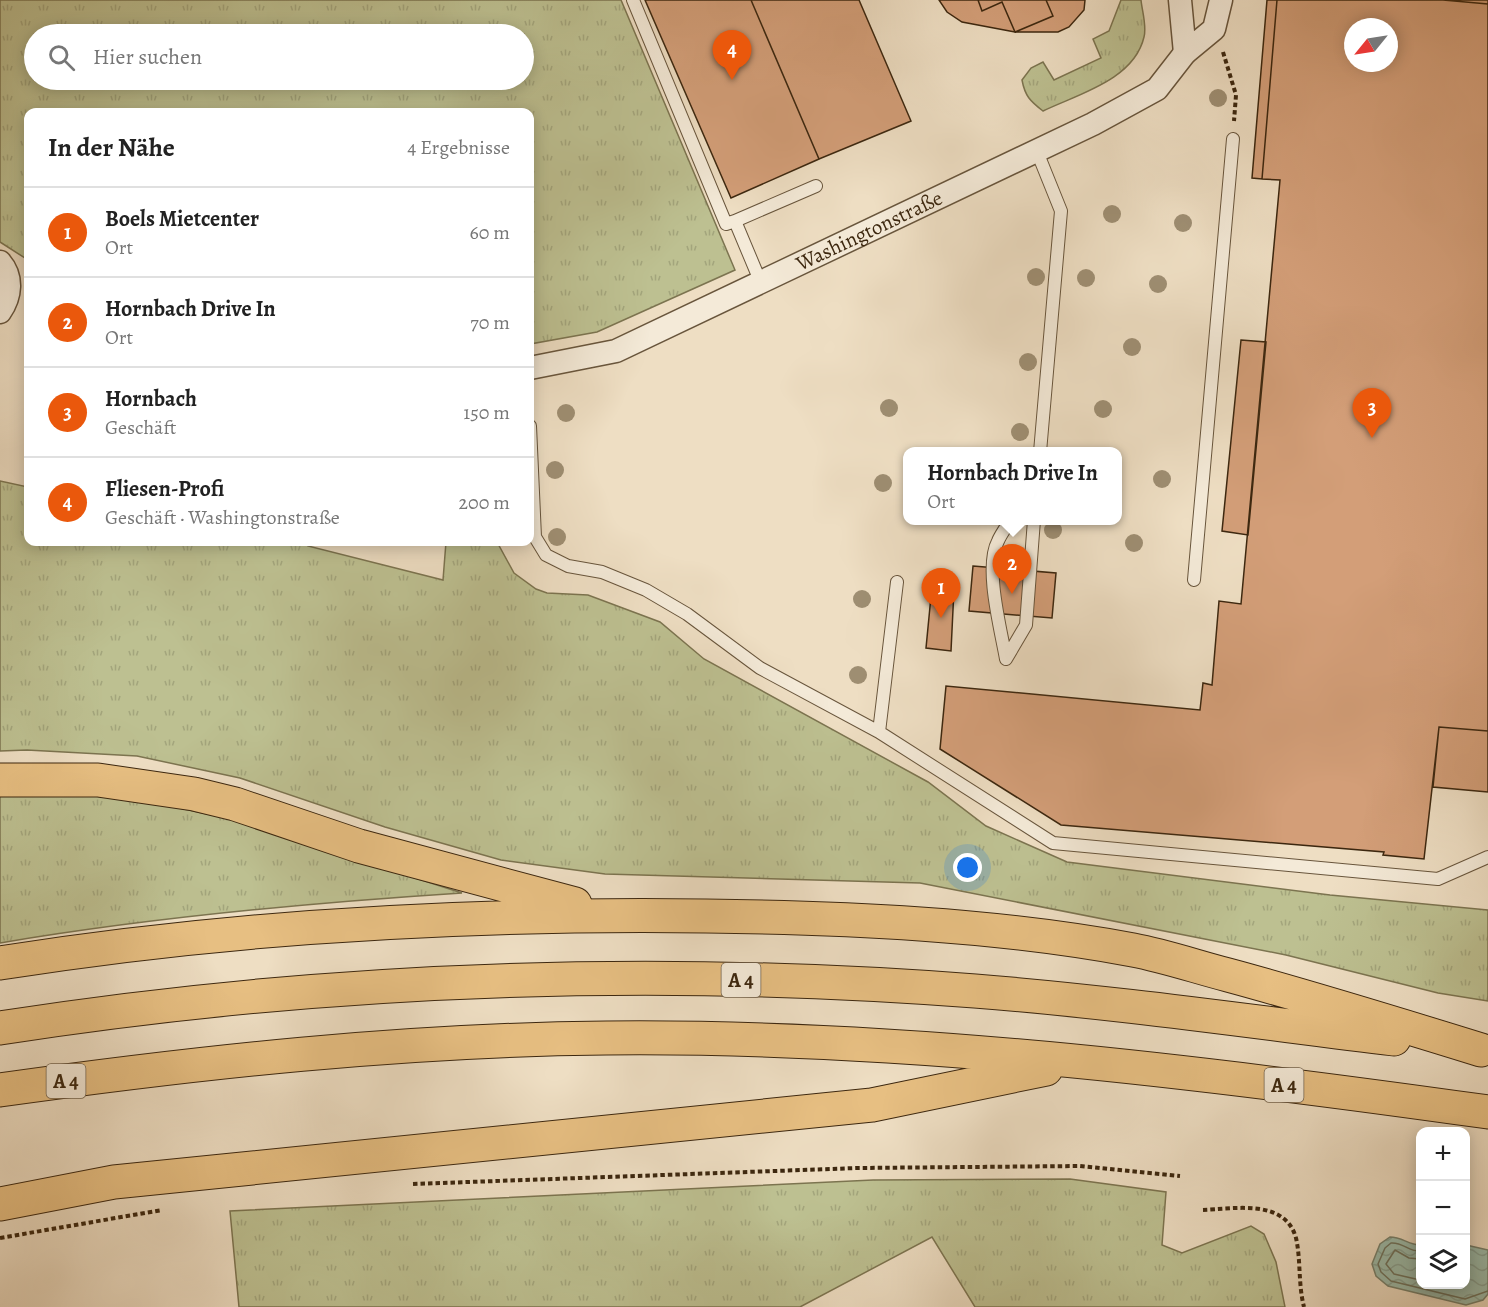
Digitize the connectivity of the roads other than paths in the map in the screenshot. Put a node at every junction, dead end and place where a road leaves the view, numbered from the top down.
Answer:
1 (633, 0) edge
2 (1180, 0) edge
3 (1221, 0) edge
4 (1185, 53) junction
5 (1233, 140) road end
6 (1036, 149) junction
7 (816, 186) dead end
8 (735, 220) junction
9 (0, 262) edge
10 (761, 283) junction
11 (19, 290) edge
12 (0, 312) edge
13 (534, 367) edge
14 (1040, 447) edge
15 (534, 515) edge
16 (1007, 525) edge
17 (1034, 525) edge
18 (1194, 579) dead end
19 (897, 582) dead end
20 (879, 732) junction
21 (0, 780) edge
22 (1488, 857) edge
23 (630, 915) junction
24 (0, 963) edge
25 (0, 1028) edge
26 (1484, 1051) edge
27 (1080, 1062) junction
28 (0, 1090) edge
29 (1488, 1112) edge
30 (0, 1204) edge

1 - 8 lane
2 - 4 street
3 - 4 street, Washingtonstraße
4 - 6 street, Washingtonstraße
5 - 18 lane
6 - 10 street, Washingtonstraße
6 - 14 lane
7 - 8 lane
8 - 10 lane
9 - 11 street
10 - 13 street, Washingtonstraße
11 - 12 street
15 - 20 lane
16 - 17 lane
19 - 20 lane
20 - 22 lane
21 - 23 highway
23 - 24 highway
23 - 26 highway
25 - 26 highway, A 4
27 - 28 highway, A 4
27 - 29 highway, A 4
27 - 30 highway

